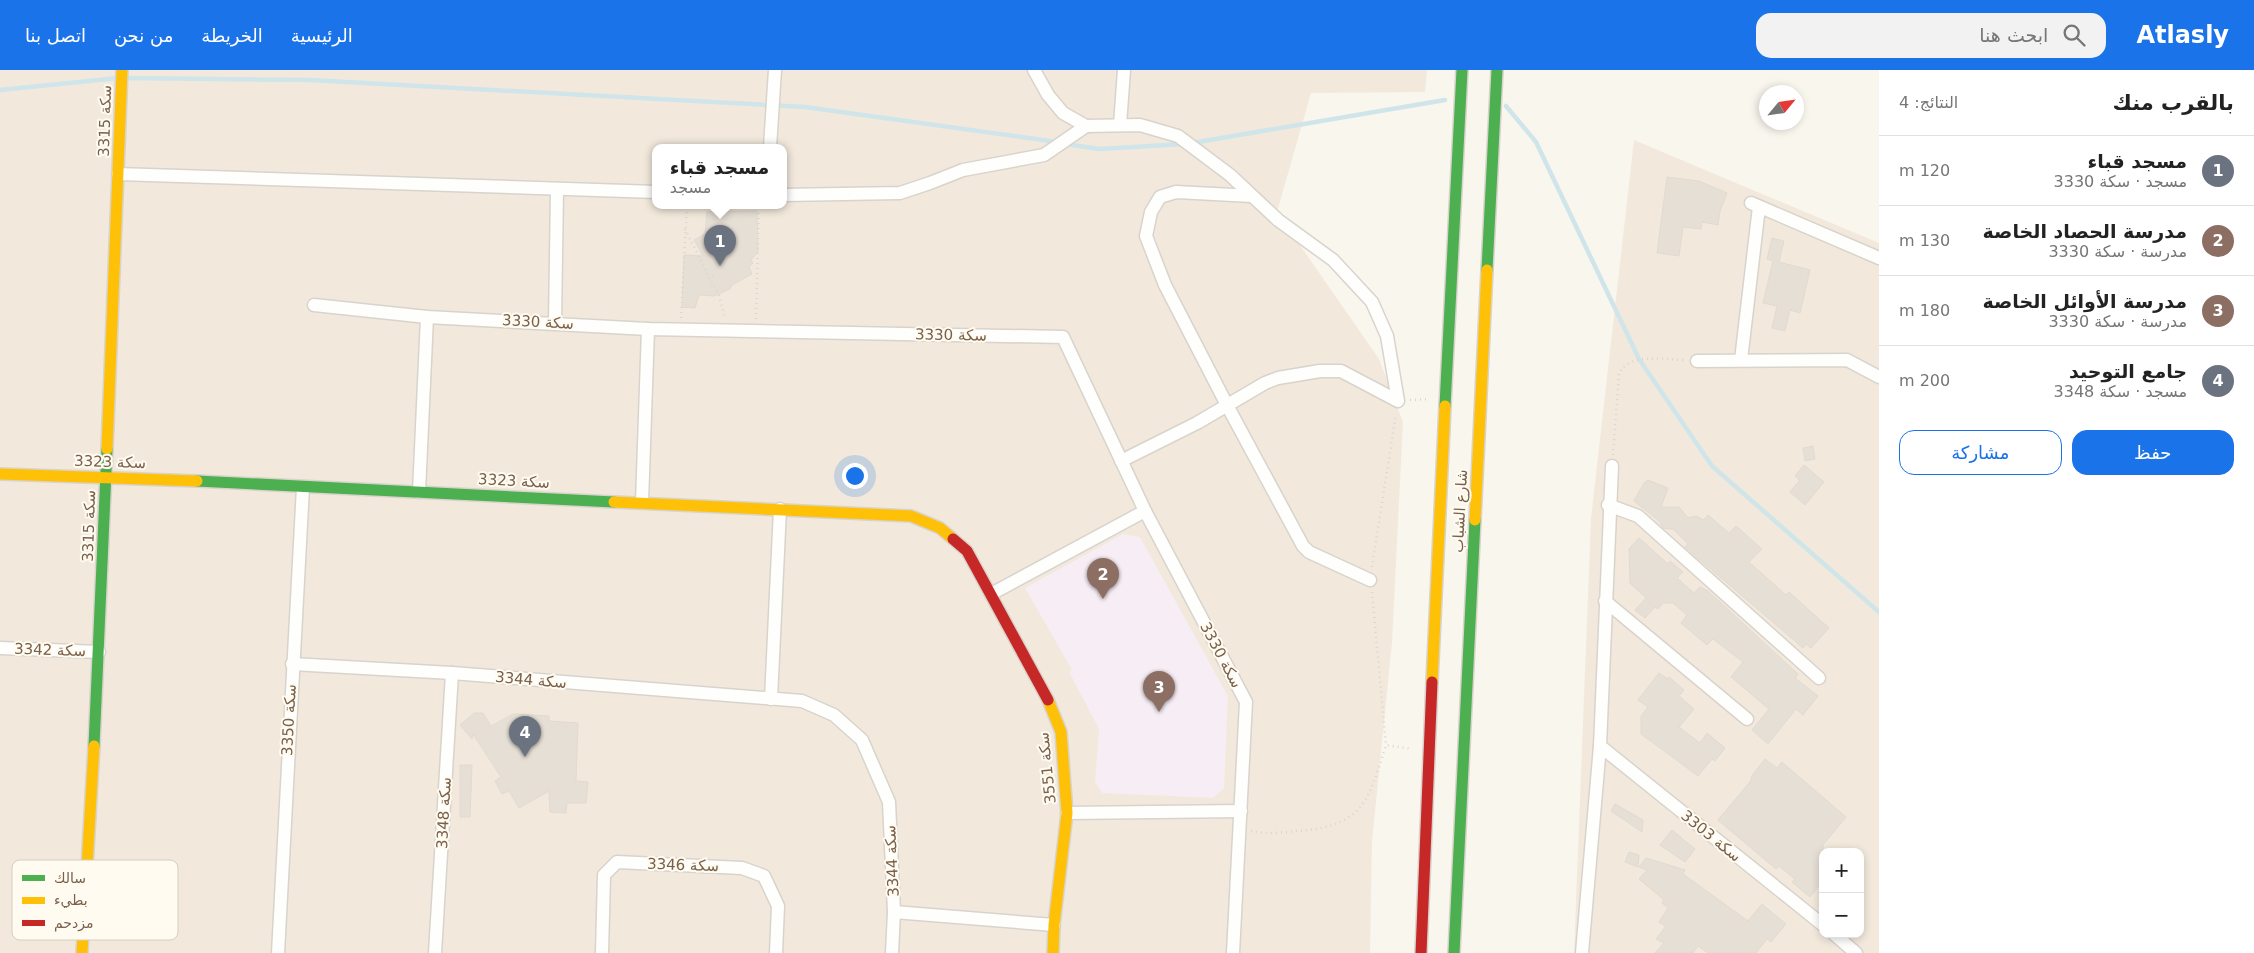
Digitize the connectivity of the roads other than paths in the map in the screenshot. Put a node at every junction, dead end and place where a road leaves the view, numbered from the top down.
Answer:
1 (122, 70) edge
2 (775, 70) edge
3 (1034, 70) edge
4 (1124, 70) edge
5 (1462, 70) edge
6 (1497, 70) edge
7 (1120, 125) junction
8 (1086, 126) junction
9 (770, 144) edge
10 (118, 174) junction
11 (557, 189) junction
12 (652, 192) edge
13 (787, 195) edge
14 (1252, 196) junction
15 (1879, 258) edge
16 (314, 305) dead end
17 (428, 318) junction
18 (555, 323) junction
19 (648, 329) junction
20 (1741, 360) junction
21 (1698, 361) road end
22 (1879, 377) edge
23 (1228, 407) junction
24 (1121, 461) junction
25 (1612, 466) road end
26 (0, 474) edge
27 (107, 477) junction
28 (302, 487) junction
29 (419, 492) junction
30 (642, 502) junction
31 (1608, 505) junction
32 (780, 509) junction
33 (1145, 511) junction
34 (1370, 580) road end
35 (991, 594) junction
36 (1605, 601) junction
37 (0, 648) edge
38 (99, 652) junction
39 (292, 664) junction
40 (452, 673) junction
41 (1818, 678) dead end
42 (770, 699) junction
43 (1747, 719) dead end
44 (1600, 746) junction
45 (1241, 811) junction
46 (1067, 813) junction
47 (87, 860) edge
48 (894, 912) junction
49 (1819, 922) edge
50 (1054, 924) junction
51 (1839, 938) edge
52 (83, 940) edge
53 (82, 953) edge
54 (278, 953) edge
55 (435, 953) edge
56 (602, 953) edge
57 (776, 953) edge
58 (892, 953) edge
59 (1053, 953) edge
60 (1233, 953) edge
61 (1421, 953) edge
62 (1454, 953) edge
63 (1582, 953) edge
64 (1856, 953) edge

1 - 10 street, سكة 3315
2 - 9 street
3 - 8 street
4 - 7 street
5 - 61 street, شارع الشباب
6 - 62 street, شارع الشباب
7 - 8 street
7 - 14 street
8 - 13 street
10 - 11 street
10 - 27 street, سكة 3315
11 - 12 street
11 - 18 street
14 - 23 street
14 - 23 street
15 - 20 street
16 - 17 street, سكة 3330
17 - 18 street, سكة 3330
17 - 29 street
18 - 19 street, سكة 3330
19 - 24 street, سكة 3330
19 - 30 street
20 - 21 street
20 - 22 street
23 - 24 street
23 - 34 street
24 - 33 street, سكة 3330
25 - 31 street
26 - 27 street, سكة 3323
27 - 28 street, سكة 3323
27 - 38 street, سكة 3315
28 - 29 street, سكة 3323
28 - 39 street, سكة 3350
29 - 30 street, سكة 3323
30 - 32 street, سكة 3323
31 - 36 street
31 - 41 street
32 - 35 street, سكة 3323
32 - 42 street
33 - 35 street
33 - 45 street, سكة 3330
35 - 46 street, سكة 3551
36 - 43 street
36 - 44 street
37 - 38 street, سكة 3342
38 - 47 street, سكة 3315
39 - 40 street, سكة 3344
39 - 54 street, سكة 3350
40 - 42 street, سكة 3344
40 - 55 street, سكة 3348
42 - 48 street, سكة 3344
44 - 49 street, سكة 3303
44 - 63 street
45 - 46 street
45 - 60 street, سكة 3330
46 - 50 street, سكة 3551
48 - 50 street, سكة 3344
48 - 58 street, سكة 3344
50 - 59 street, سكة 3551
51 - 64 street
52 - 53 street, سكة 3315
56 - 57 street, سكة 3346

